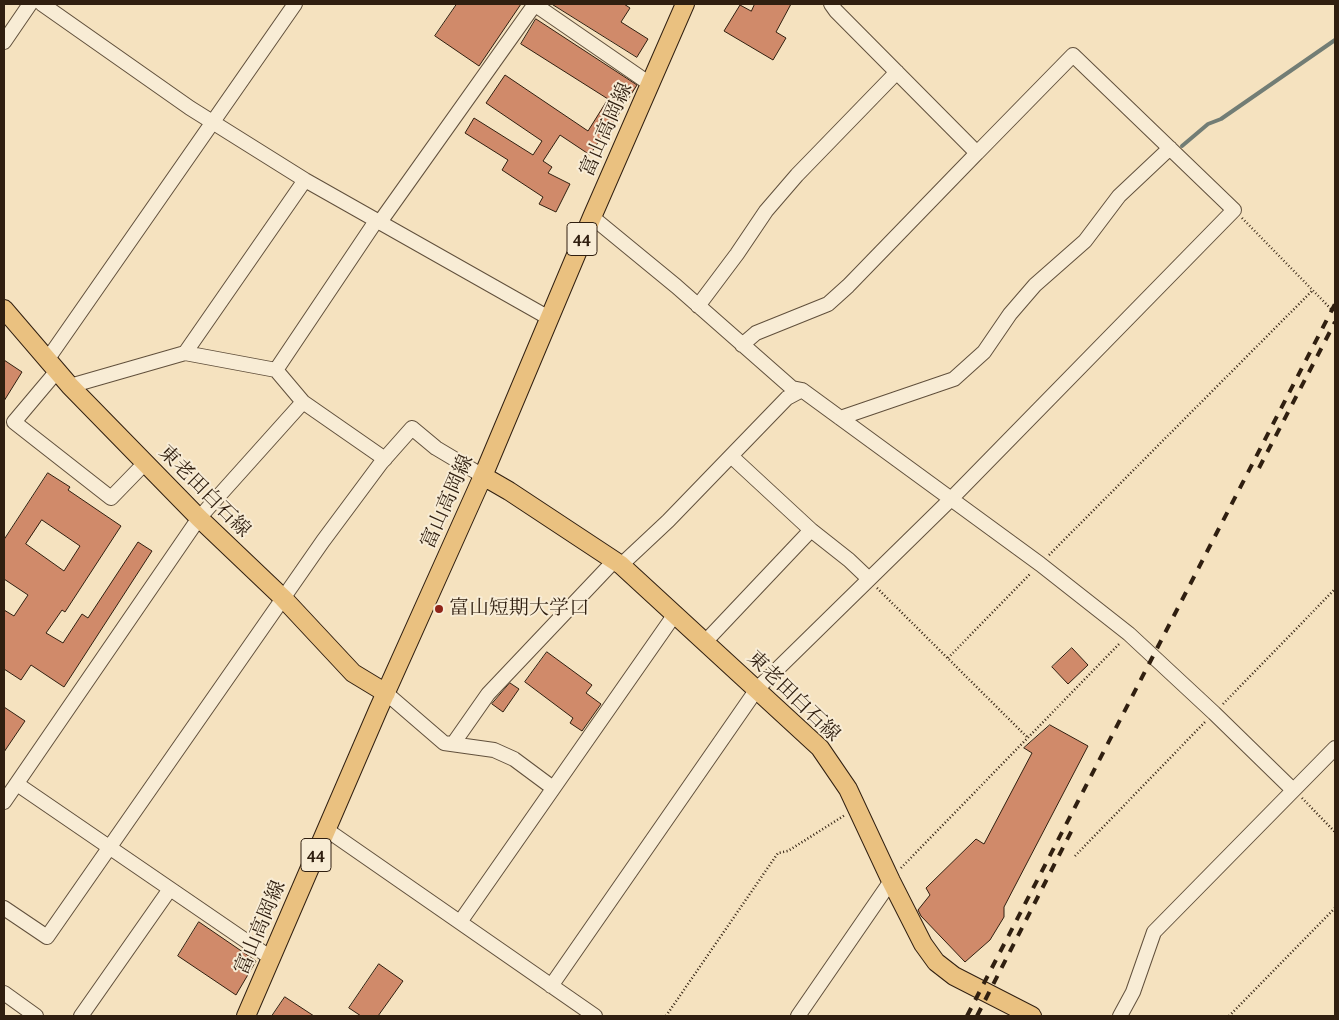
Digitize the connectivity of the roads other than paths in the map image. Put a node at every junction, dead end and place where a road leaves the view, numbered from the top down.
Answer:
1 (30, 4) edge
2 (42, 4) edge
3 (295, 4) edge
4 (535, 4) edge
5 (685, 4) edge
6 (836, 6) edge
7 (4, 42) edge
8 (897, 72) junction
9 (650, 84) junction
10 (213, 122) junction
11 (1170, 148) junction
12 (977, 153) junction
13 (305, 180) junction
14 (592, 217) junction
15 (378, 221) junction
16 (698, 306) junction
17 (4, 309) edge
18 (549, 318) junction
19 (742, 345) junction
20 (185, 354) junction
21 (52, 366) junction
22 (276, 370) junction
23 (70, 386) junction
24 (802, 390) junction
25 (303, 402) junction
26 (840, 418) junction
27 (731, 456) junction
28 (385, 459) junction
29 (145, 464) junction
30 (483, 476) junction
31 (950, 500) junction
32 (199, 518) junction
33 (811, 530) junction
34 (618, 562) junction
35 (869, 579) junction
36 (283, 598) junction
37 (675, 614) junction
38 (705, 642) junction
39 (757, 689) junction
40 (386, 694) junction
41 (453, 744) junction
42 (1335, 748) edge
43 (16, 784) junction
44 (553, 788) junction
45 (1294, 790) junction
46 (4, 802) edge
47 (327, 830) junction
48 (110, 848) junction
49 (891, 881) junction
50 (170, 889) junction
51 (4, 908) edge
52 (460, 922) junction
53 (271, 958) junction
54 (551, 986) junction
55 (4, 993) edge
56 (36, 1016) edge
57 (81, 1016) edge
58 (246, 1016) edge
59 (595, 1016) edge
60 (798, 1016) edge
61 (1032, 1016) edge
62 (1120, 1016) edge

1 - 7 street
2 - 10 street
3 - 10 street
4 - 9 street
4 - 15 street
5 - 9 main road, 富山高岡線 / 44
6 - 8 street
8 - 12 street
8 - 16 street
9 - 14 main road, 富山高岡線 / 44
10 - 13 street
10 - 21 street
11 - 12 street
11 - 26 street
11 - 31 street
12 - 19 street
13 - 15 street
13 - 20 street
14 - 16 street
14 - 18 main road, 富山高岡線 / 44
15 - 18 street
15 - 22 street
16 - 19 street
17 - 21 main road, 東老田白石線
18 - 30 main road, 富山高岡線 / 44
19 - 24 street
20 - 22 street
20 - 23 street
21 - 23 main road, 東老田白石線
21 - 29 street
22 - 25 street
23 - 29 main road, 東老田白石線
24 - 26 street
24 - 27 street
25 - 28 street
25 - 32 street
26 - 31 street
27 - 33 street
27 - 34 street
28 - 30 street
28 - 36 street
29 - 32 main road, 東老田白石線
30 - 34 main road, 東老田白石線
30 - 40 main road, 富山高岡線 / 44
31 - 35 street
31 - 45 street
32 - 36 main road, 東老田白石線
32 - 43 street
33 - 35 street
33 - 38 street
34 - 37 main road, 東老田白石線
34 - 41 street
35 - 39 street
36 - 40 main road, 東老田白石線
36 - 48 street
37 - 38 main road, 東老田白石線
37 - 44 street
38 - 39 main road, 東老田白石線
39 - 49 main road, 東老田白石線
39 - 54 street
40 - 41 street
40 - 47 main road, 富山高岡線 / 44
41 - 44 street
42 - 45 street
43 - 46 street
43 - 48 street
44 - 52 street
45 - 62 street
47 - 52 street
47 - 53 main road, 富山高岡線 / 44
48 - 50 street
48 - 51 street
49 - 60 street
49 - 61 main road, 東老田白石線
50 - 53 street
50 - 57 street
52 - 54 street
53 - 58 main road, 富山高岡線 / 44
54 - 59 street
55 - 56 street

